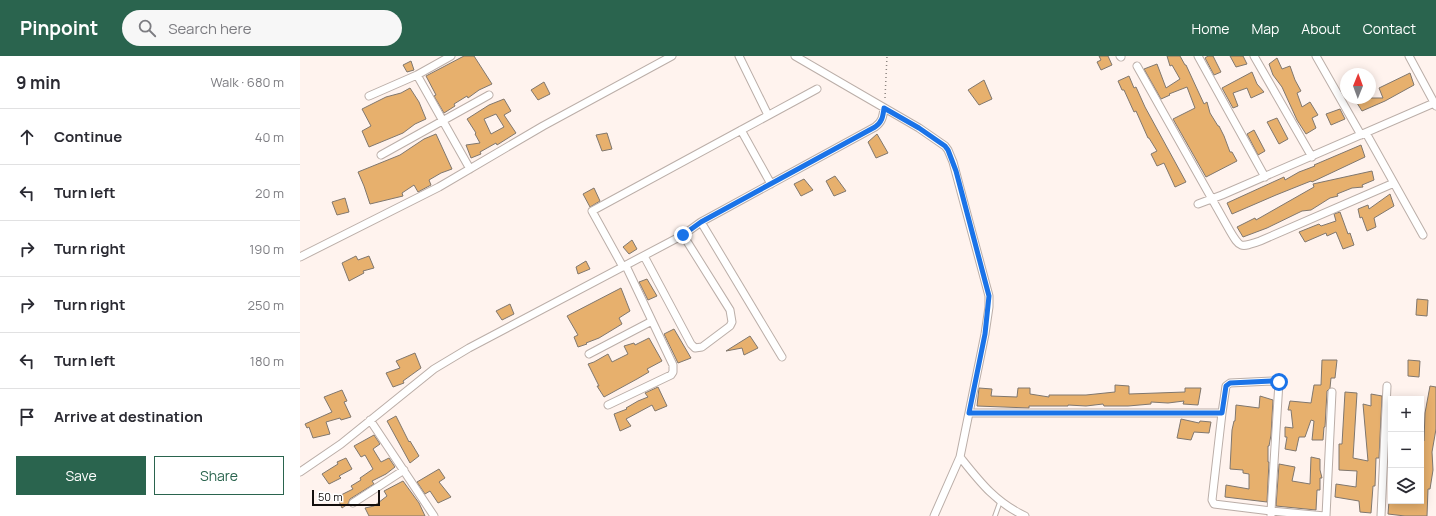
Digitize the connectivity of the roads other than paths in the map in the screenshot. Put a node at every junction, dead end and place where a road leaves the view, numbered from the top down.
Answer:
1 (451, 56) edge
2 (672, 56) edge
3 (739, 56) edge
4 (795, 56) edge
5 (1198, 56) edge
6 (1254, 56) edge
7 (1316, 56) edge
8 (1409, 56) edge
9 (1137, 66) dead end
10 (417, 75) junction
11 (817, 89) dead end
12 (489, 95) dead end
13 (368, 96) dead end
14 (1435, 104) edge
15 (884, 108) junction
16 (768, 115) junction
17 (443, 120) junction
18 (741, 130) junction
19 (1363, 134) junction
20 (381, 155) dead end
21 (1312, 156) junction
22 (470, 169) junction
23 (1265, 177) junction
24 (1394, 183) junction
25 (771, 184) junction
26 (1212, 199) junction
27 (1198, 204) dead end
28 (701, 222) junction
29 (683, 235) junction
30 (1423, 235) dead end
31 (644, 256) junction
32 (300, 257) edge
33 (624, 267) junction
34 (652, 321) junction
35 (589, 354) dead end
36 (782, 357) dead end
37 (1387, 386) dead end
38 (1332, 392) dead end
39 (608, 405) dead end
40 (969, 413) junction
41 (1222, 413) junction
42 (370, 420) junction
43 (960, 457) junction
44 (404, 470) junction
45 (300, 472) edge
46 (1000, 502) junction
47 (353, 503) dead end
48 (1271, 513) edge
49 (434, 516) edge
50 (934, 516) edge
51 (995, 516) edge
52 (1025, 516) edge
53 (1326, 516) edge
54 (1381, 516) edge

1 - 10 street
2 - 22 street
3 - 16 street
4 - 15 street
5 - 23 street
6 - 21 street
7 - 19 street
8 - 14 street
9 - 26 street
10 - 13 street
10 - 17 street
11 - 16 street
12 - 17 street
14 - 19 street
15 - 25 street
15 - 40 street
16 - 18 street
17 - 20 street
17 - 22 street
18 - 25 street
18 - 33 street
19 - 21 street
19 - 24 street
21 - 23 street
22 - 32 street
23 - 26 street
24 - 26 street
24 - 30 street
25 - 28 street
26 - 27 street
28 - 29 street
28 - 36 street
29 - 31 street
29 - 31 street
31 - 33 street
33 - 34 street
33 - 42 street
34 - 35 street
34 - 39 street
37 - 54 street
38 - 53 street
40 - 41 street
40 - 43 street
41 - 48 street
41 - 48 street
42 - 44 street
42 - 45 street
43 - 46 street
43 - 50 street
44 - 47 street
44 - 49 street
46 - 51 lane
46 - 52 street
48 - 53 street

